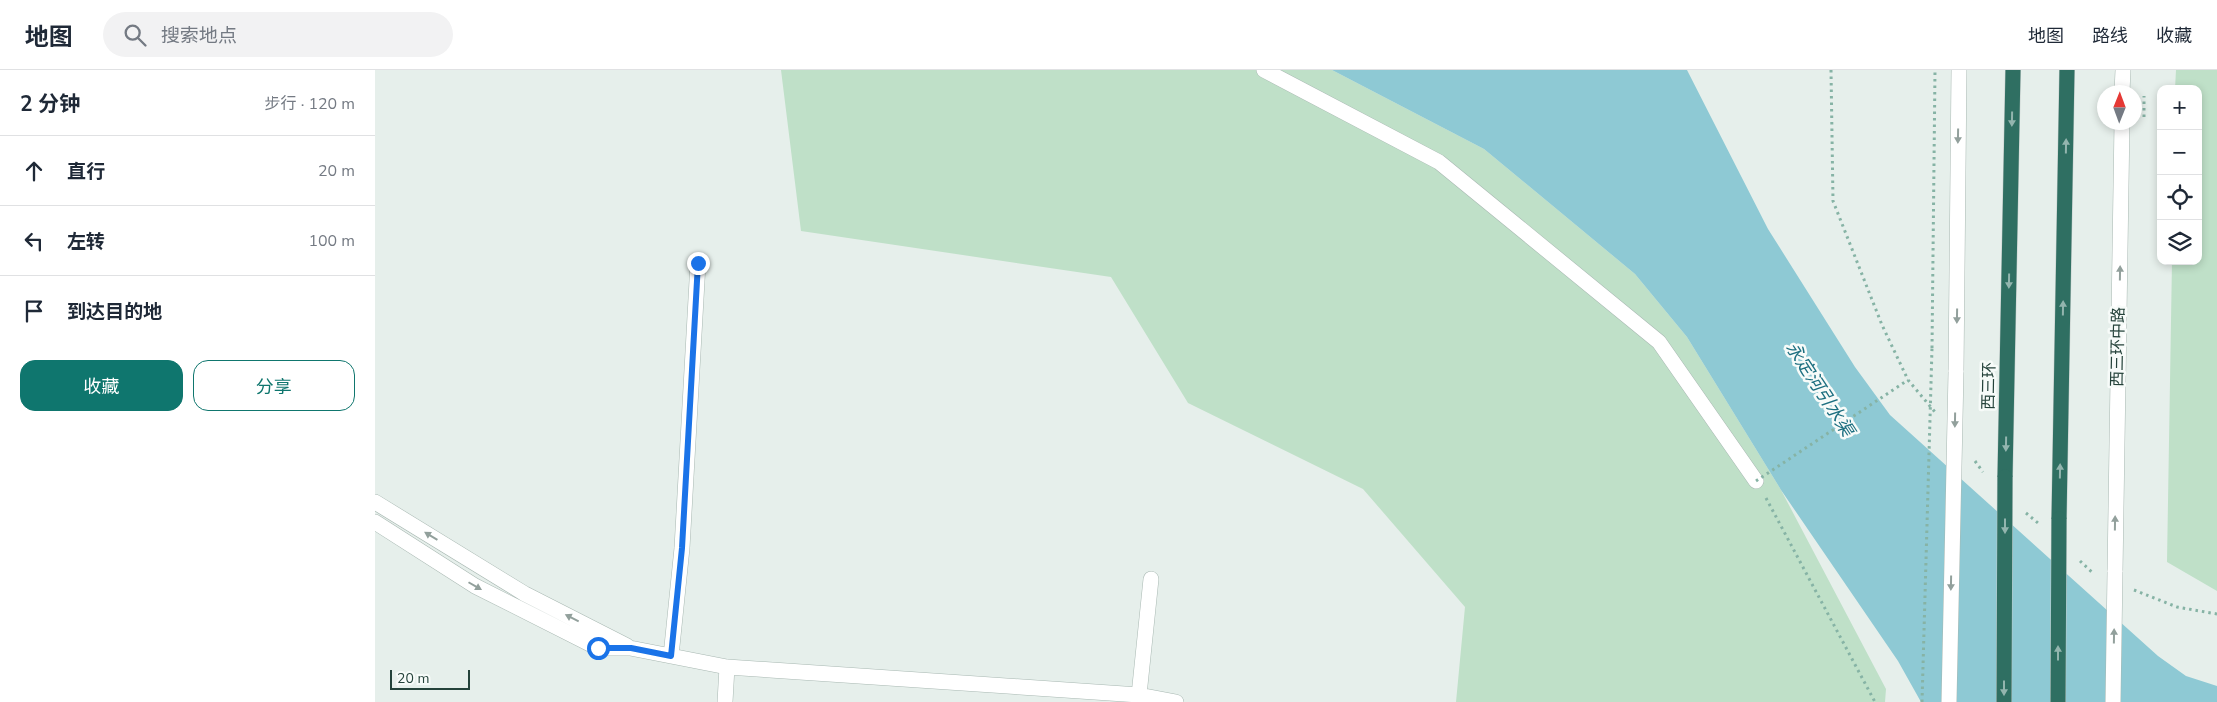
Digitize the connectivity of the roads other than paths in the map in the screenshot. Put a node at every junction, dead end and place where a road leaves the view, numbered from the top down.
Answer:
1 (1264, 70) edge
2 (1959, 70) edge
3 (2013, 70) edge
4 (2067, 70) edge
5 (2123, 70) edge
6 (2122, 85) edge
7 (2122, 130) edge
8 (698, 263) dead end
9 (1759, 485) road end
10 (375, 502) edge
11 (375, 522) edge
12 (1151, 579) dead end
13 (631, 648) junction
14 (671, 656) junction
15 (727, 667) junction
16 (1139, 695) junction
17 (725, 702) edge
18 (1176, 702) edge
19 (1949, 702) edge
20 (2004, 702) edge
21 (2057, 702) edge
22 (2113, 702) edge

1 - 9 street
2 -> 19 street, bridge
3 -> 20 highway, 西三环, bridge
21 -> 4 highway, bridge
5 - 6 street
22 -> 7 street, 西三环中路, bridge
8 - 14 street
13 -> 10 street
11 -> 13 street
12 - 16 street
13 - 14 street
14 - 15 street
15 - 16 street
15 - 17 street
16 - 18 street

